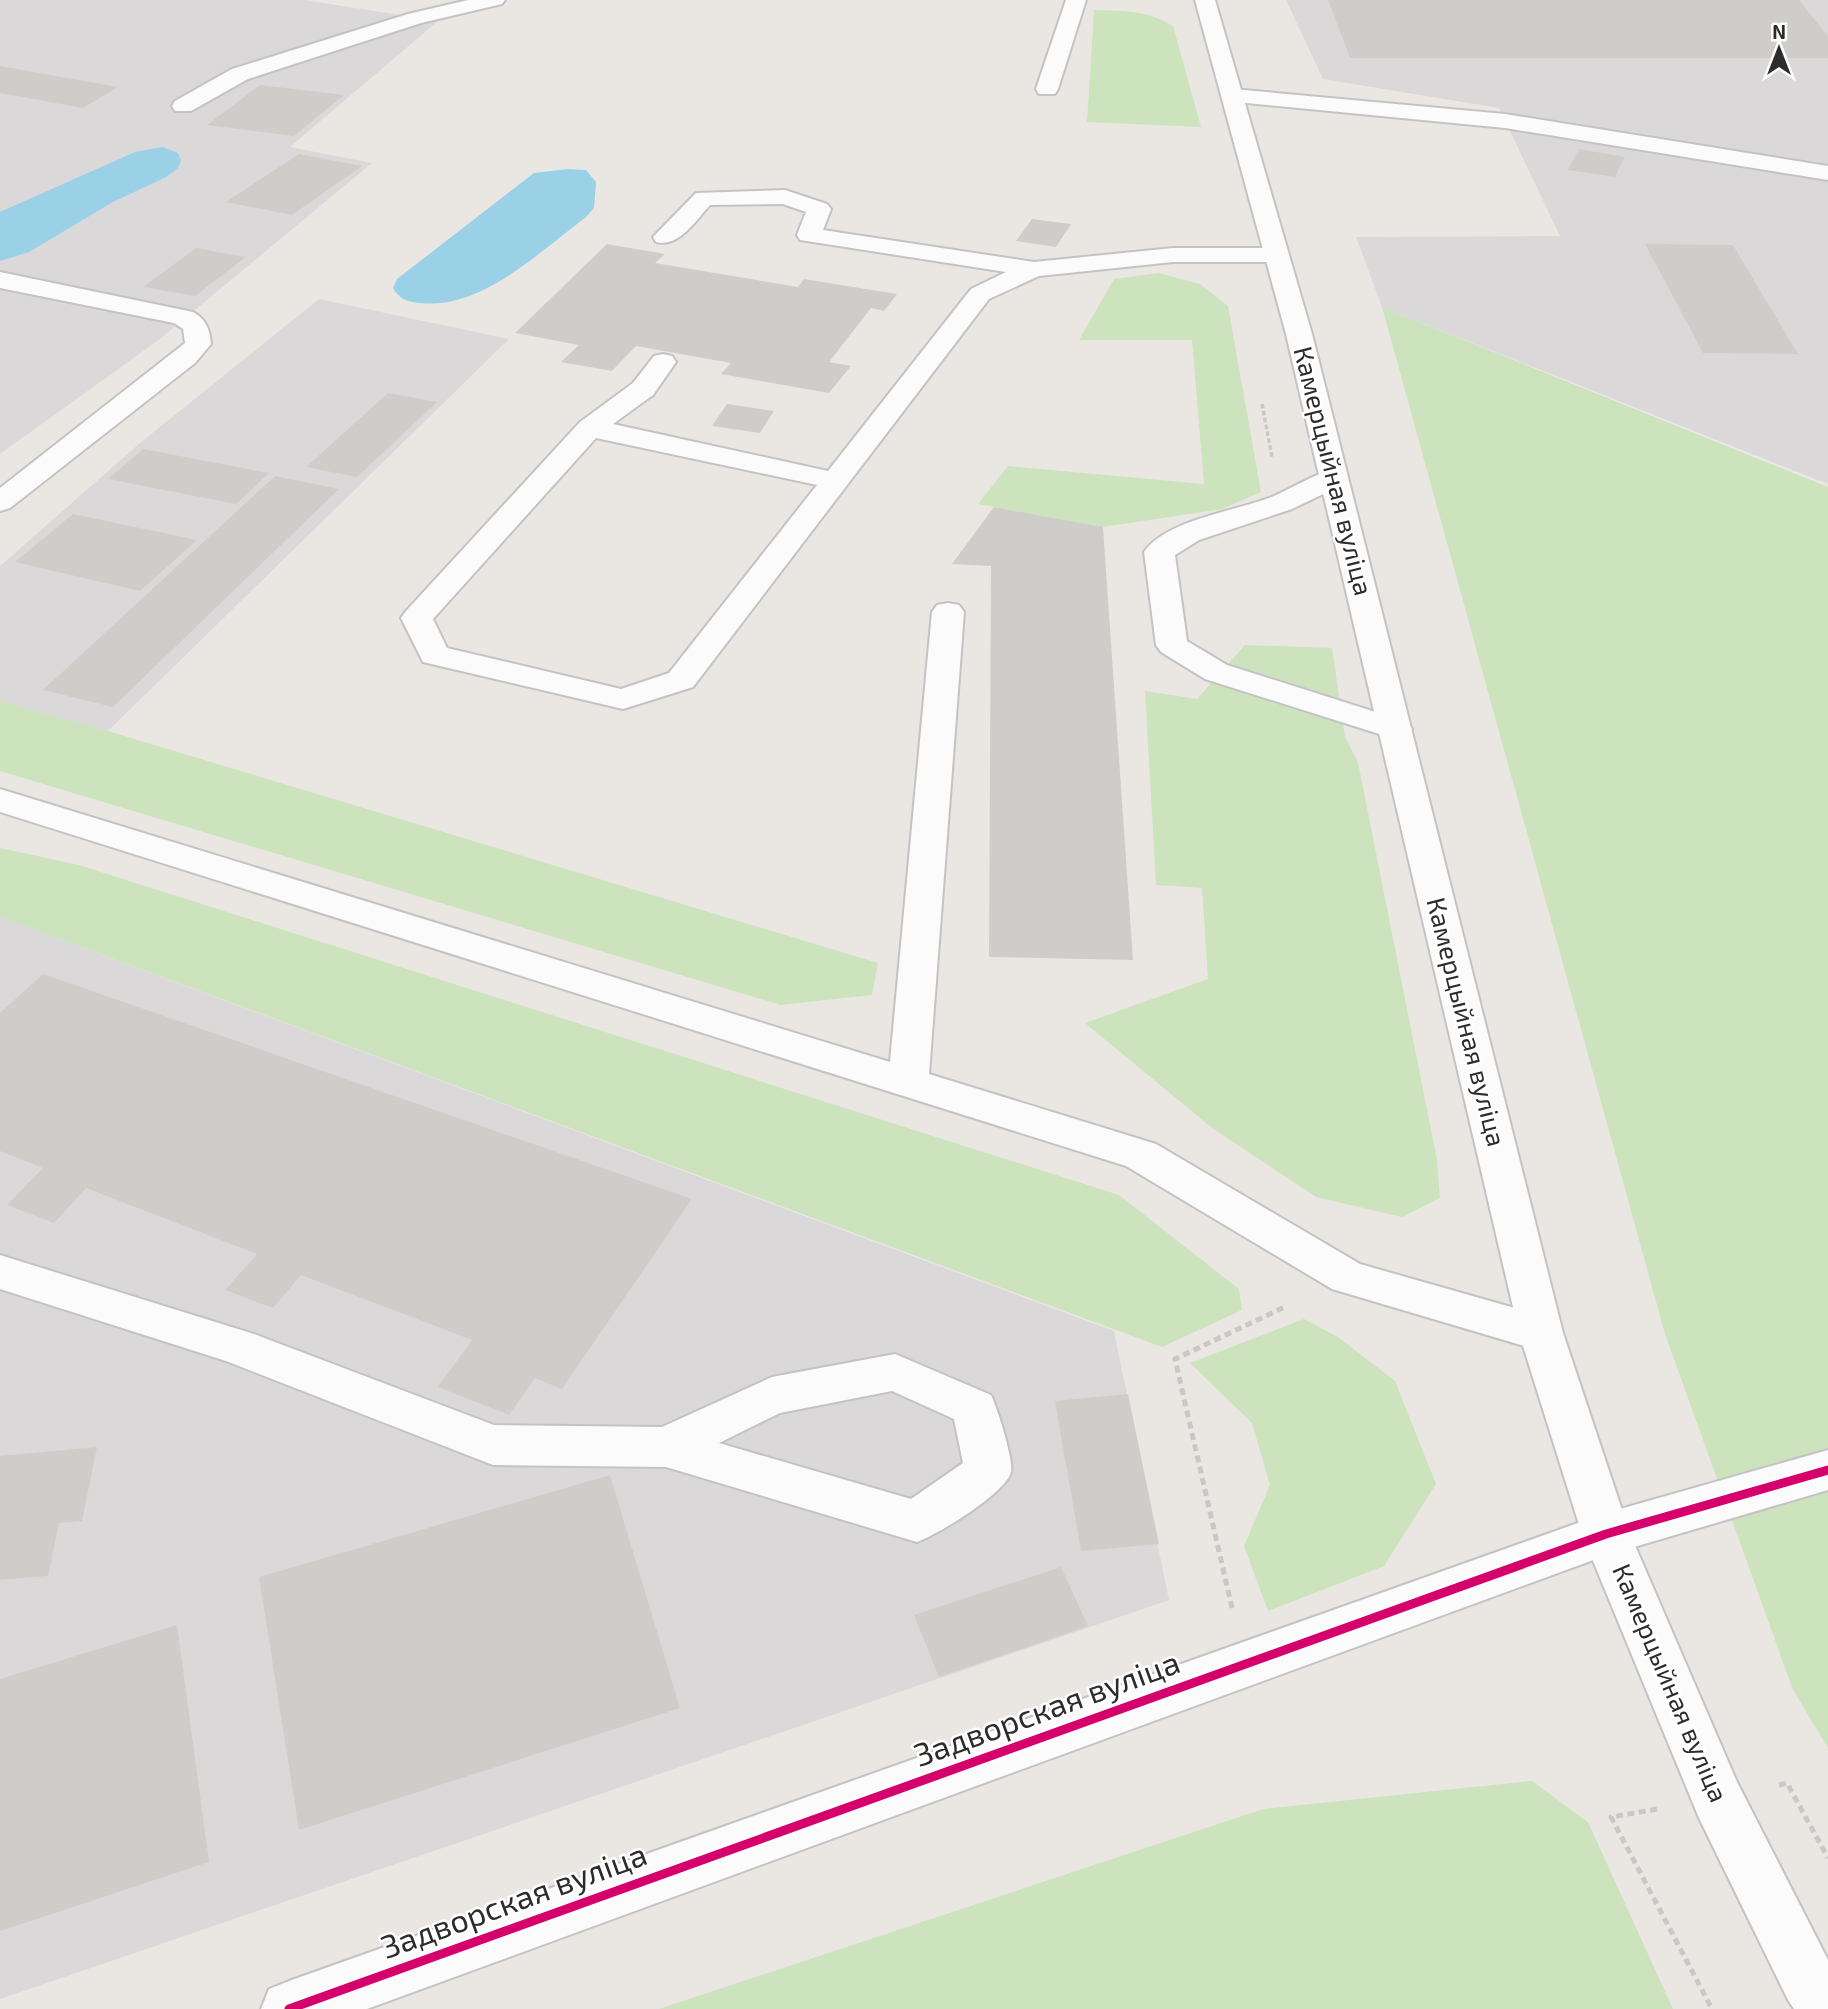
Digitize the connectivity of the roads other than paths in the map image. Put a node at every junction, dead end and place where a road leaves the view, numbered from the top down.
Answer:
1 (495, 0) edge
2 (1076, 0) edge
3 (1205, 0) edge
4 (1047, 89) dead end
5 (1233, 96) junction
6 (183, 106) dead end
7 (1818, 171) edge
8 (1828, 197) edge
9 (665, 237) dead end
10 (1275, 255) junction
11 (1034, 269) junction
12 (0, 280) edge
13 (663, 362) dead end
14 (590, 428) junction
15 (1334, 478) junction
16 (836, 481) junction
17 (0, 502) edge
18 (948, 612) dead end
19 (1395, 729) junction
20 (0, 800) edge
21 (908, 1082) junction
22 (0, 1272) edge
23 (1541, 1333) junction
24 (666, 1447) junction
25 (1828, 1471) edge
26 (1606, 1534) junction
27 (289, 2009) edge
28 (1827, 2009) edge

1 - 6 main road
2 - 4 main road
3 - 5 main road, Камерцыйная вуліца
5 - 7 main road
5 - 10 main road, Камерцыйная вуліца
7 - 8 main road
9 - 11 main road
10 - 11 main road
10 - 15 main road, Камерцыйная вуліца
11 - 16 main road
12 - 17 main road
13 - 14 main road
14 - 16 main road
14 - 16 main road
15 - 19 main road, Камерцыйная вуліца
15 - 19 main road
18 - 21 main road
19 - 23 main road, Камерцыйная вуліца
20 - 21 main road
21 - 23 main road
22 - 24 main road
23 - 26 main road, Камерцыйная вуліца
24 - 24 main road
25 - 26 main road, Задворская вуліца
26 - 27 main road, Задворская вуліца
26 - 28 main road, Камерцыйная вуліца

